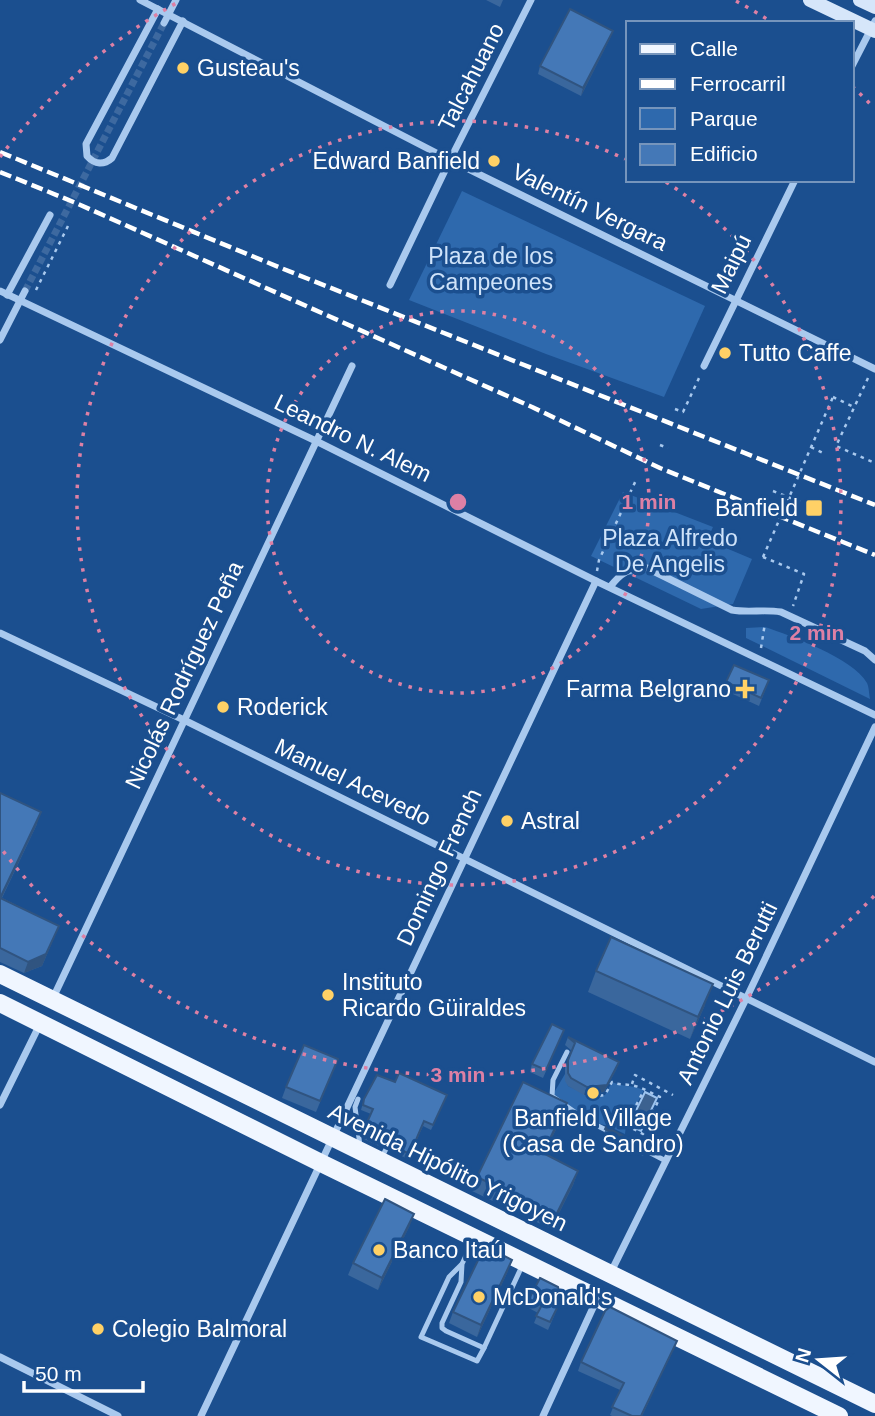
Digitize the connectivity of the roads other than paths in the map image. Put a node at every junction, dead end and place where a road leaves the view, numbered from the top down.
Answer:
1 (140, 0) edge
2 (176, 0) edge
3 (531, 0) edge
4 (810, 0) edge
5 (860, 0) edge
6 (875, 7) edge
7 (158, 9) junction
8 (169, 14) junction
9 (183, 21) junction
10 (164, 23) tunnel mouth
11 (874, 27) edge
12 (854, 62) edge
13 (450, 160) junction
14 (794, 182) edge
15 (50, 215) dead end
16 (390, 285) dead end
17 (25, 291) tunnel mouth
18 (4, 293) edge
19 (735, 299) junction
20 (20, 301) junction
21 (0, 341) edge
22 (352, 366) dead end
23 (704, 366) road end
24 (874, 369) edge
25 (316, 440) junction
26 (596, 581) junction
27 (610, 587) junction
28 (0, 634) edge
29 (875, 660) edge
30 (875, 716) edge
31 (184, 720) junction
32 (875, 727) edge
33 (464, 859) junction
34 (0, 974) edge
35 (747, 999) junction
36 (52, 1000) junction
37 (0, 1003) edge
38 (40, 1023) junction
39 (567, 1052) dead end
40 (875, 1062) edge
41 (357, 1099) junction
42 (0, 1105) edge
43 (332, 1138) junction
44 (622, 1138) edge
45 (634, 1144) edge
46 (360, 1152) junction
47 (666, 1161) junction
48 (321, 1163) junction
49 (474, 1238) junction
50 (524, 1262) junction
51 (462, 1264) junction
52 (610, 1274) junction
53 (598, 1298) junction
54 (484, 1348) junction
55 (0, 1357) edge
56 (875, 1404) edge
57 (118, 1416) edge
58 (201, 1416) edge
59 (543, 1416) edge
60 (839, 1416) edge

1 - 7 street, Valentín Vergara
2 - 8 street
3 - 13 street, Talcahuano
4 - 11 main road
5 - 6 main road
7 - 8 street, Valentín Vergara
7 - 9 street
8 - 9 street, Valentín Vergara
8 - 10 street
9 - 13 street, Valentín Vergara
11 - 12 street
13 - 16 street, Talcahuano
13 - 19 street, Valentín Vergara
14 - 19 street, Maipú
15 - 18 street
17 - 20 street
18 - 20 street, Leandro N. Alem
19 - 23 street, Maipú
19 - 24 street, Valentín Vergara
20 - 21 street
20 - 25 street, Leandro N. Alem
22 - 25 street, Nicolás Rodríguez Peña
25 - 26 street, Leandro N. Alem
25 - 31 street, Nicolás Rodríguez Peña
26 - 27 street, Leandro N. Alem
26 - 33 street, Domingo French
27 - 29 street
27 - 30 street, Leandro N. Alem
28 - 31 street, Manuel Acevedo
31 - 33 street, Manuel Acevedo
31 - 36 street, Nicolás Rodríguez Peña
32 - 35 street, Antonio Luis Berutti
33 - 35 street, Manuel Acevedo
33 - 41 street, Domingo French
34 - 36 main road, Avenida Hipólito Yrigoyen
35 - 40 street, Manuel Acevedo
35 - 47 street, Antonio Luis Berutti
36 - 43 main road, Avenida Hipólito Yrigoyen
37 - 38 main road
38 - 42 street
38 - 48 main road
39 - 44 lane
41 - 43 street, Domingo French
41 - 46 lane
43 - 46 main road, Avenida Hipólito Yrigoyen
43 - 48 street, Domingo French
45 - 47 lane
46 - 52 main road, Avenida Hipólito Yrigoyen
47 - 52 street, Antonio Luis Berutti
48 - 49 main road
48 - 58 street, Domingo French
49 - 50 main road
49 - 51 lane
50 - 53 main road
50 - 54 lane
51 - 54 lane
51 - 54 lane
52 - 56 main road, Avenida Hipólito Yrigoyen
53 - 59 street
53 - 60 main road
55 - 57 street

